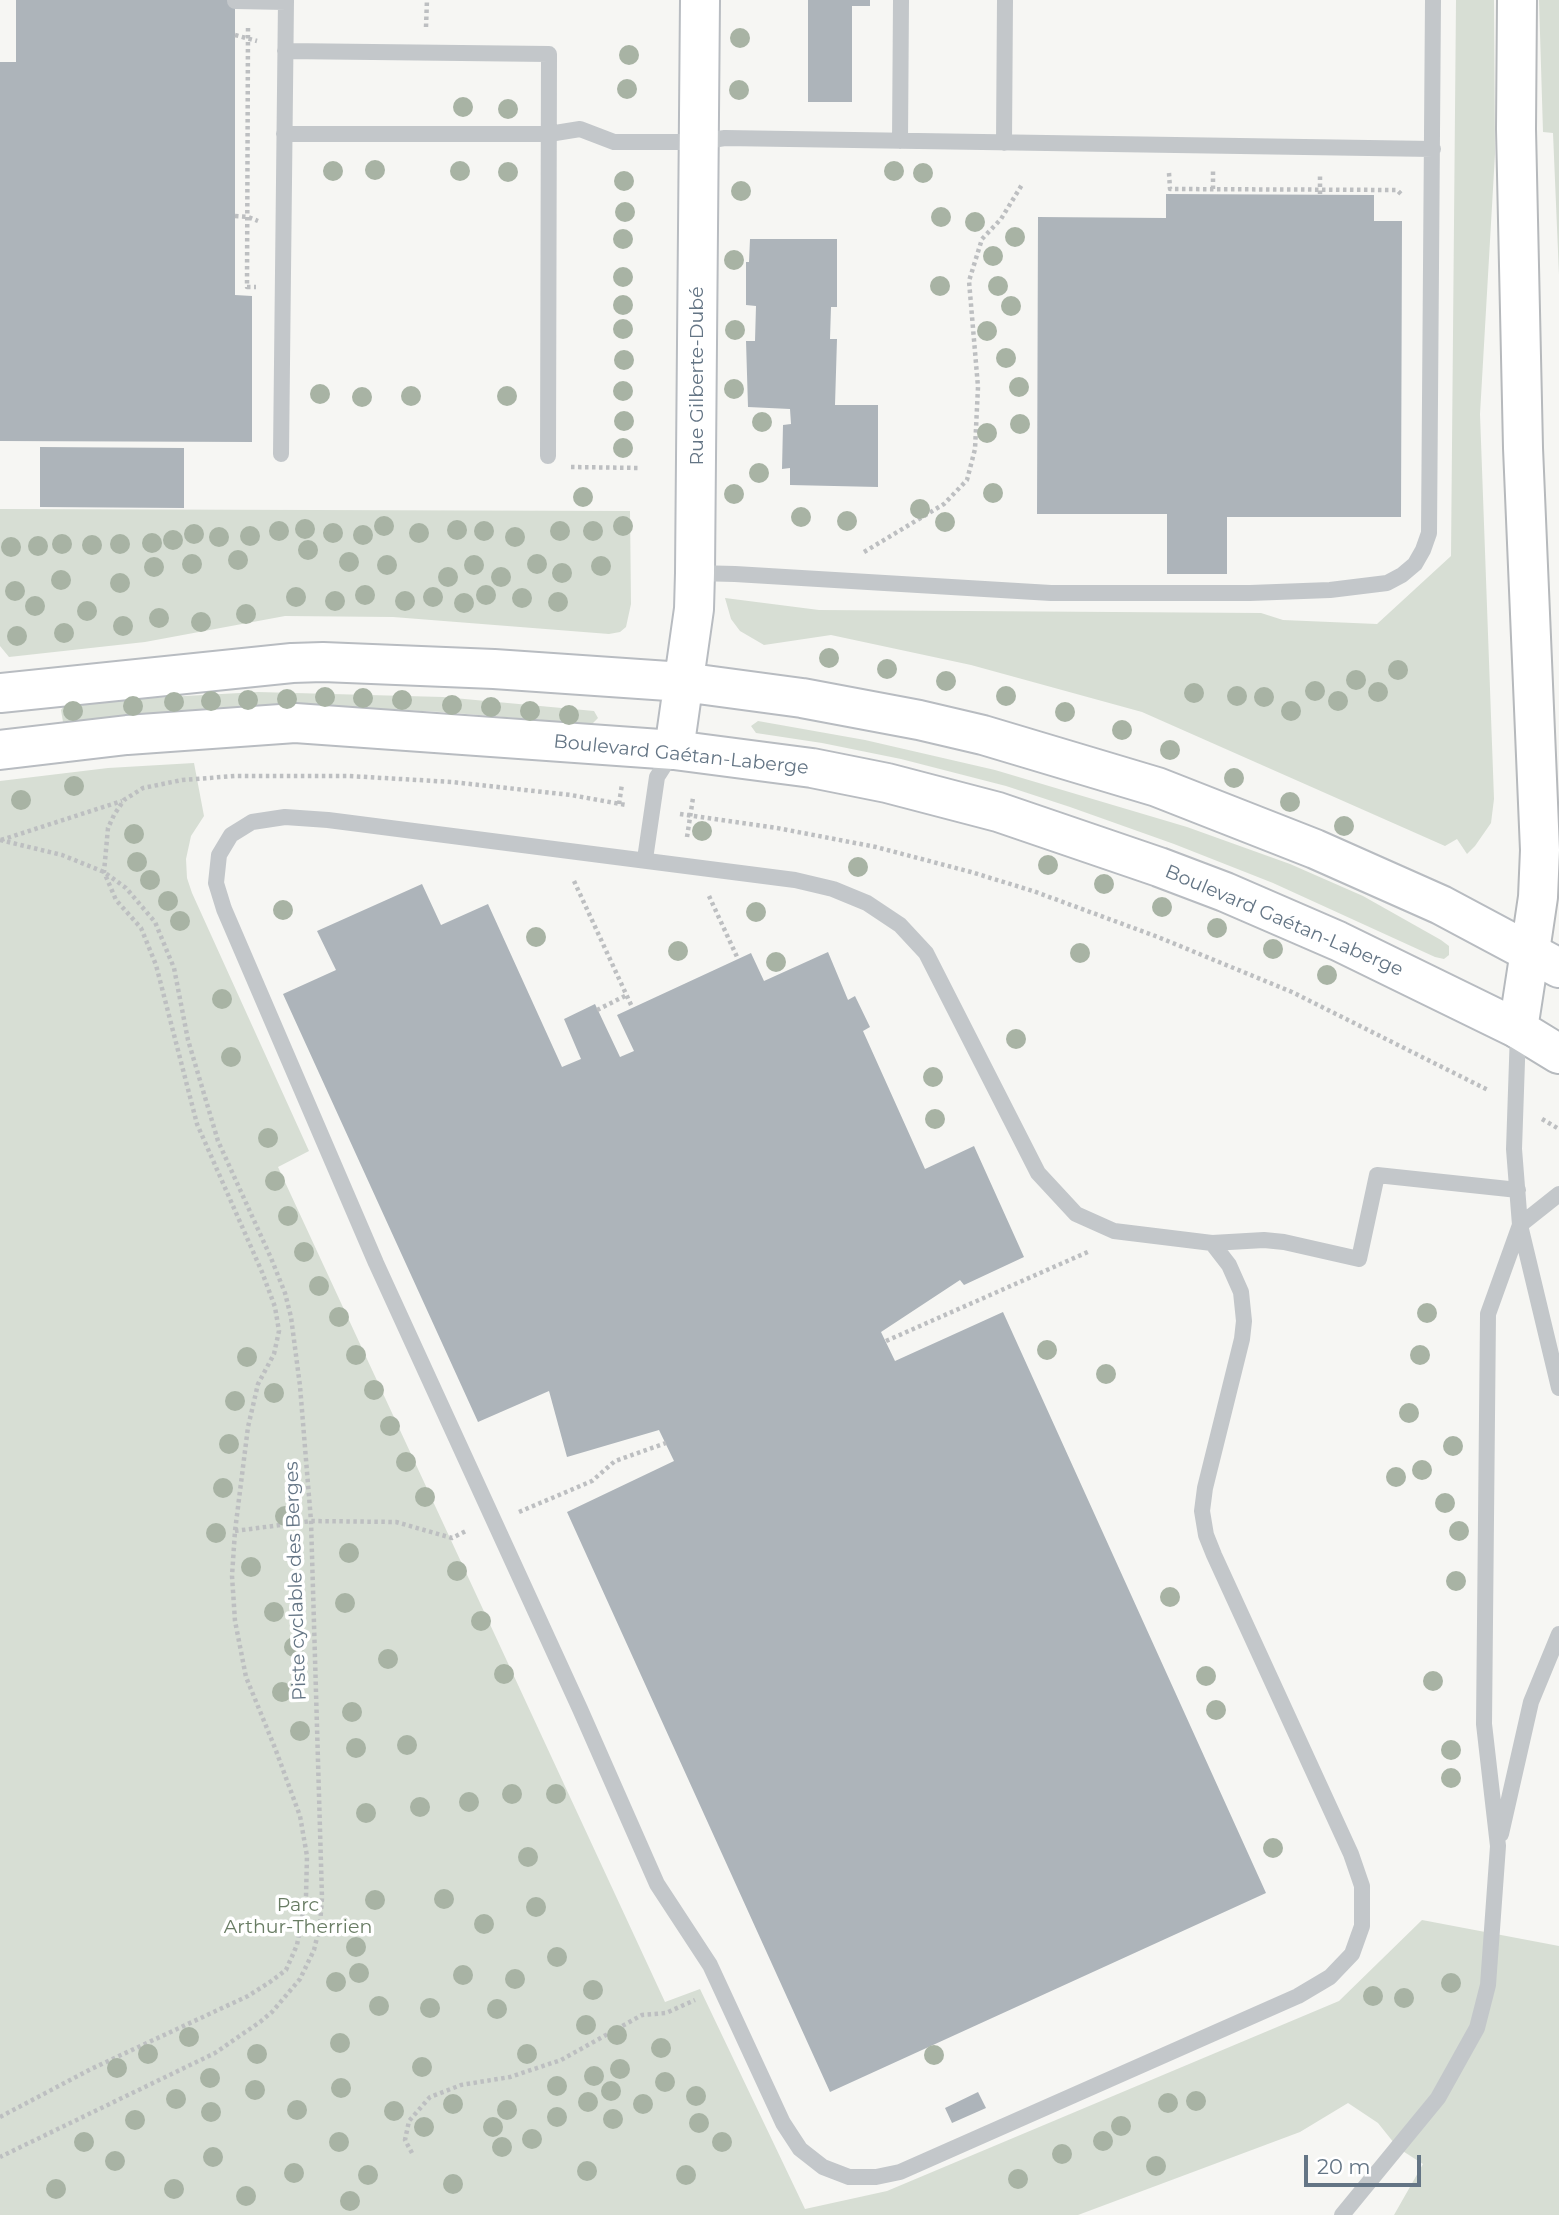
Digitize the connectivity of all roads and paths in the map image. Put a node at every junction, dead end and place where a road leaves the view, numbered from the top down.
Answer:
1 (426, 0) edge
2 (700, 0) edge
3 (901, 0) edge
4 (1004, 0) edge
5 (1433, 0) edge
6 (1517, 0) edge
7 (235, 1) edge
8 (286, 1) edge
9 (248, 20) dead end
10 (426, 34) dead end
11 (235, 36) dead end
12 (248, 37) junction
13 (285, 51) junction
14 (284, 134) junction
15 (549, 134) junction
16 (900, 141) junction
17 (699, 142) junction
18 (1004, 143) junction
19 (1433, 149) junction
20 (1023, 183) dead end
21 (1170, 189) dead end
22 (1405, 197) dead end
23 (235, 216) dead end
24 (247, 216) junction
25 (247, 288) dead end
26 (281, 454) dead end
27 (548, 456) dead end
28 (568, 467) dead end
29 (640, 468) dead end
30 (864, 552) dead end
31 (695, 573) junction
32 (683, 682) junction
33 (16, 691) edge
34 (40, 744) junction
35 (0, 750) edge
36 (674, 750) junction
37 (621, 786) dead end
38 (693, 798) dead end
39 (124, 800) dead end
40 (619, 804) dead end
41 (676, 813) dead end
42 (689, 815) junction
43 (0, 840) edge
44 (687, 842) dead end
45 (645, 859) junction
46 (104, 872) junction
47 (572, 875) dead end
48 (706, 889) dead end
49 (738, 959) dead end
50 (1545, 960) edge
51 (627, 995) junction
52 (632, 1007) dead end
53 (597, 1010) dead end
54 (1518, 1029) junction
55 (1559, 1054) edge
56 (1474, 1082) dead end
57 (1552, 1125) dead end
58 (1559, 1129) edge
59 (1518, 1190) junction
60 (1559, 1194) edge
61 (1520, 1225) junction
62 (1212, 1243) junction
63 (1046, 1268) dead end
64 (886, 1341) dead end
65 (1559, 1388) edge
66 (666, 1443) dead end
67 (522, 1511) dead end
68 (311, 1521) junction
69 (235, 1531) junction
70 (452, 1538) dead end
71 (1559, 1634) edge
72 (1498, 1846) junction
73 (721, 1988) junction
74 (0, 2117) edge
75 (412, 2153) dead end
76 (0, 2157) edge
77 (1342, 2215) edge

1 - 10 path
2 - 17 main road, Rue Gilberte-Dubé
3 - 16 lane
4 - 18 lane
5 - 19 lane
6 - 50 main road
7 - 8 lane
8 - 13 lane
9 - 12 path
11 - 12 path
12 - 24 path
13 - 14 lane
13 - 15 lane
14 - 15 lane
14 - 26 lane
15 - 17 lane
15 - 27 lane
16 - 17 lane
16 - 18 lane
17 - 31 main road, Rue Gilberte-Dubé
18 - 19 lane
19 - 31 lane
20 - 30 path
21 - 22 path
23 - 24 path
24 - 25 path
28 - 29 path
31 - 32 main road, Rue Gilberte-Dubé
32 - 33 main road
32 - 36 main road, Rue Gilberte-Dubé
32 - 50 main road
33 - 34 main road
34 - 35 main road, Boulevard Gaétan-Laberge
34 - 36 main road, Boulevard Gaétan-Laberge
36 - 45 lane
36 - 54 main road, Boulevard Gaétan-Laberge
37 - 40 path
38 - 42 path
39 - 43 path
41 - 42 path
42 - 44 path
42 - 56 path
43 - 46 path, Piste cyclable des Berges
45 - 62 lane
45 - 73 lane
46 - 68 path, Piste cyclable des Berges
46 - 69 path
47 - 51 path
48 - 49 path
50 - 54 main road
51 - 52 path
51 - 53 path
54 - 55 main road, Boulevard Gaétan-Laberge
54 - 59 lane
57 - 58 path
59 - 61 lane
59 - 62 lane
60 - 61 lane
61 - 65 lane
61 - 72 lane
62 - 73 lane
63 - 64 path
66 - 67 path
68 - 69 path
68 - 70 path
68 - 76 path, Piste cyclable des Berges
69 - 74 path
71 - 72 lane
72 - 77 lane
73 - 75 path

